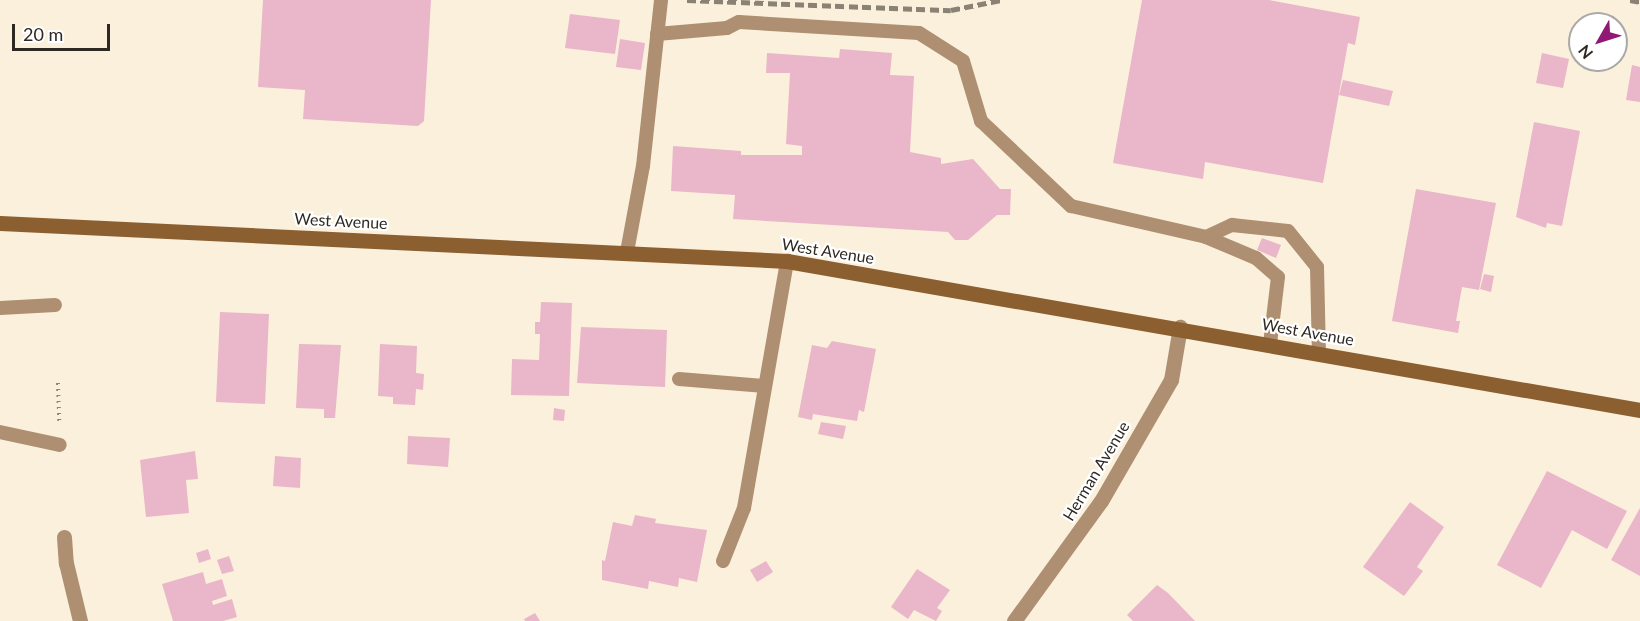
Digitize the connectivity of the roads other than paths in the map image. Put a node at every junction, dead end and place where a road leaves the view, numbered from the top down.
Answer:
1 (661, 0) edge
2 (657, 34) junction
3 (0, 223) edge
4 (1206, 237) junction
5 (627, 252) junction
6 (787, 261) junction
7 (55, 305) dead end
8 (0, 308) edge
9 (1180, 327) junction
10 (1270, 344) junction
11 (1319, 353) junction
12 (679, 379) dead end
13 (765, 386) junction
14 (1640, 410) edge
15 (0, 432) edge
16 (59, 438) road end
17 (64, 537) dead end
18 (723, 561) dead end
19 (80, 621) edge
20 (1014, 621) edge

1 - 2 lane
2 - 4 lane
2 - 5 lane
3 - 5 main road, West Avenue
4 - 10 lane
4 - 11 lane
5 - 6 main road, West Avenue
6 - 9 main road, West Avenue
6 - 13 lane
7 - 8 lane
9 - 10 main road, West Avenue
9 - 20 street, Herman Avenue
10 - 11 main road, West Avenue
11 - 14 main road, West Avenue
12 - 13 lane
13 - 18 lane
15 - 16 lane
17 - 19 street

